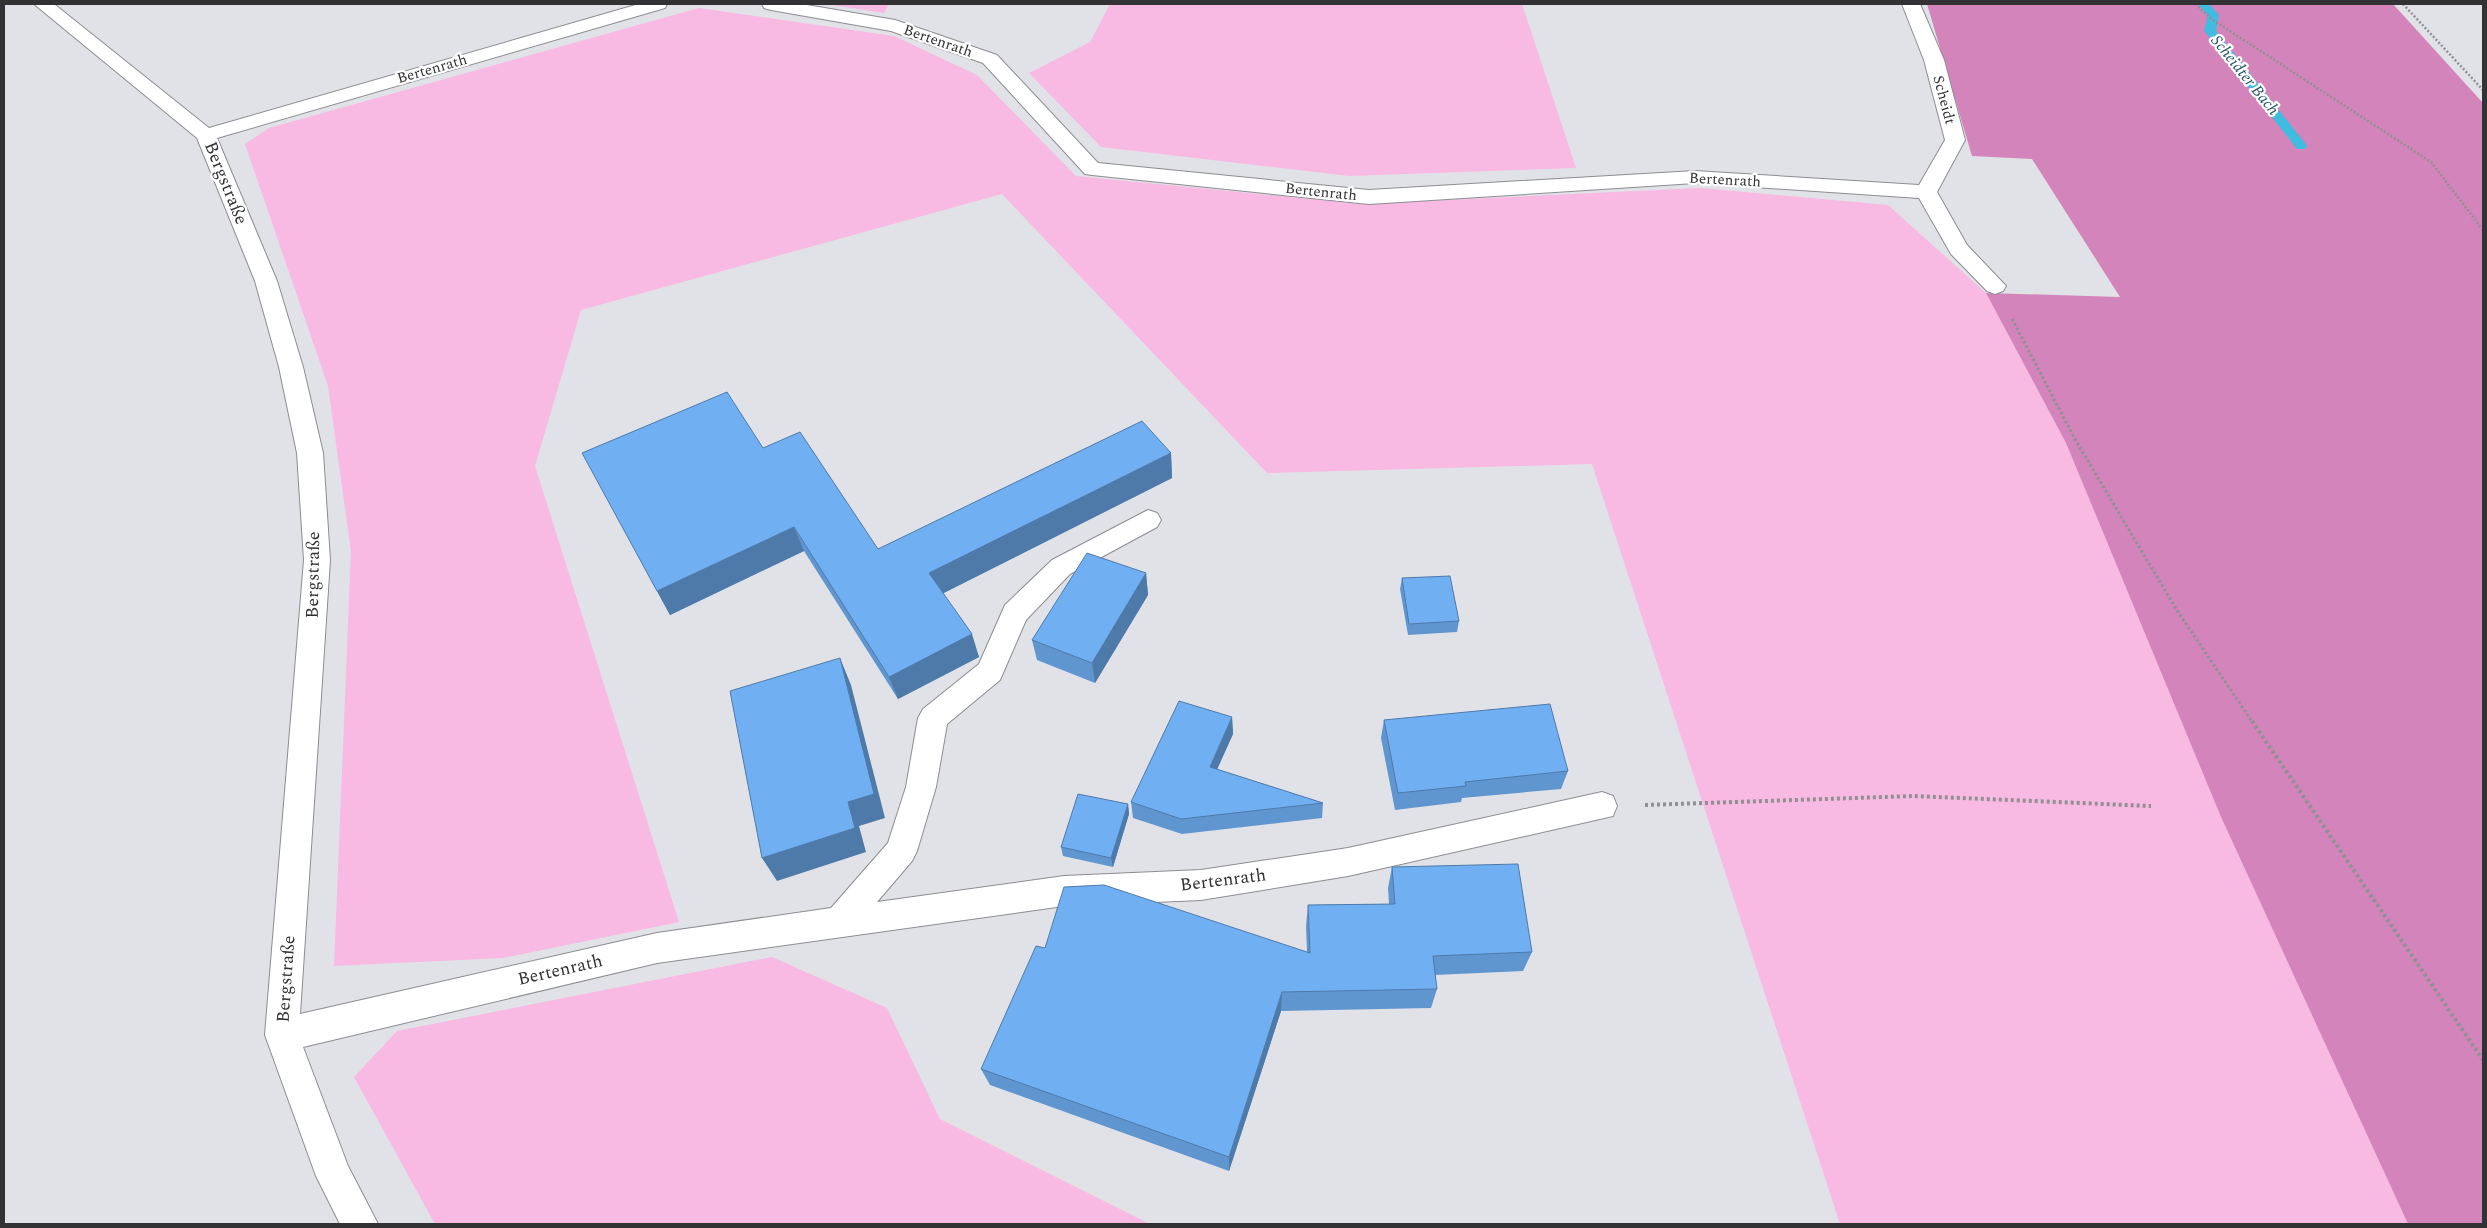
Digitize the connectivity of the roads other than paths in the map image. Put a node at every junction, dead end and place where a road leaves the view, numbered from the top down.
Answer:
1 (43, 4) edge
2 (658, 4) edge
3 (771, 4) edge
4 (1911, 4) edge
5 (206, 134) junction
6 (1926, 192) junction
7 (1995, 286) road end
8 (1148, 520) dead end
9 (1602, 806) road end
10 (840, 922) junction
11 (282, 1035) junction
12 (360, 1224) edge

1 - 5 street, Bergstraße
2 - 5 street, Bertenrath
3 - 6 street, Bertenrath
4 - 6 street, Scheidt
5 - 11 street, Bergstraße
6 - 7 street
8 - 10 street
9 - 10 street, Bertenrath
10 - 11 street, Bertenrath
11 - 12 street, Bergstraße

